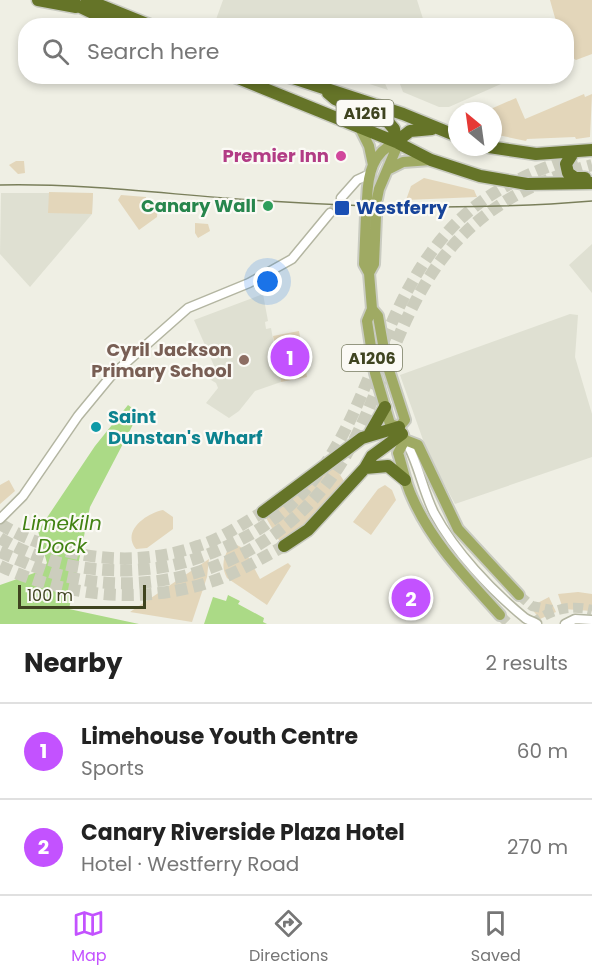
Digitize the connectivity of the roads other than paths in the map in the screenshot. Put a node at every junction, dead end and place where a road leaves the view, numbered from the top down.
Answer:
1 (38, 0) edge
2 (77, 2) edge
3 (106, 18) edge
4 (128, 18) edge
5 (252, 84) edge
6 (307, 84) edge
7 (325, 91) junction
8 (437, 129) junction
9 (361, 130) junction
10 (448, 133) edge
11 (396, 142) junction
12 (502, 150) edge
13 (583, 152) edge
14 (431, 160) junction
15 (372, 169) junction
16 (389, 169) junction
17 (592, 178) edge
18 (592, 183) edge
19 (351, 188) junction
20 (370, 196) junction
21 (341, 198) tunnel mouth
22 (330, 213) tunnel mouth
23 (371, 215) dead end
24 (372, 309) junction
25 (385, 407) junction
26 (402, 434) junction
27 (369, 435) junction
28 (364, 468) junction
29 (405, 480) junction
30 (263, 512) tunnel mouth
31 (0, 519) edge
32 (284, 546) tunnel mouth
33 (519, 595) tunnel mouth
34 (500, 615) tunnel mouth
35 (592, 620) edge
36 (528, 622) edge
37 (537, 624) edge
38 (565, 624) edge

1 - 2 highway
2 - 3 highway
2 - 4 highway
5 - 9 highway, A1261
6 - 7 highway, A1261
7 - 8 highway, A1261
7 - 11 highway, A1261
8 - 10 highway, A1261
8 - 11 highway, A1261
9 - 11 highway, A1261
9 - 15 main road
11 - 14 highway, A1261
11 - 15 main road
11 - 16 main road
12 - 13 highway
13 - 17 highway
14 - 16 main road
14 - 18 highway, A1261
15 - 19 street
15 - 20 main road
16 - 20 main road
19 - 20 street
19 - 21 street
22 - 31 street
23 - 24 main road, A1206
24 - 25 main road, A1206
24 - 26 main road, A1206
25 - 26 main road, A1206
25 - 27 highway
26 - 27 highway
26 - 28 highway
26 - 29 main road, A1206
26 - 33 main road, A1206
26 - 36 street
27 - 30 highway
28 - 29 highway
28 - 32 highway
29 - 34 main road, A1206
35 - 38 street
36 - 37 street

